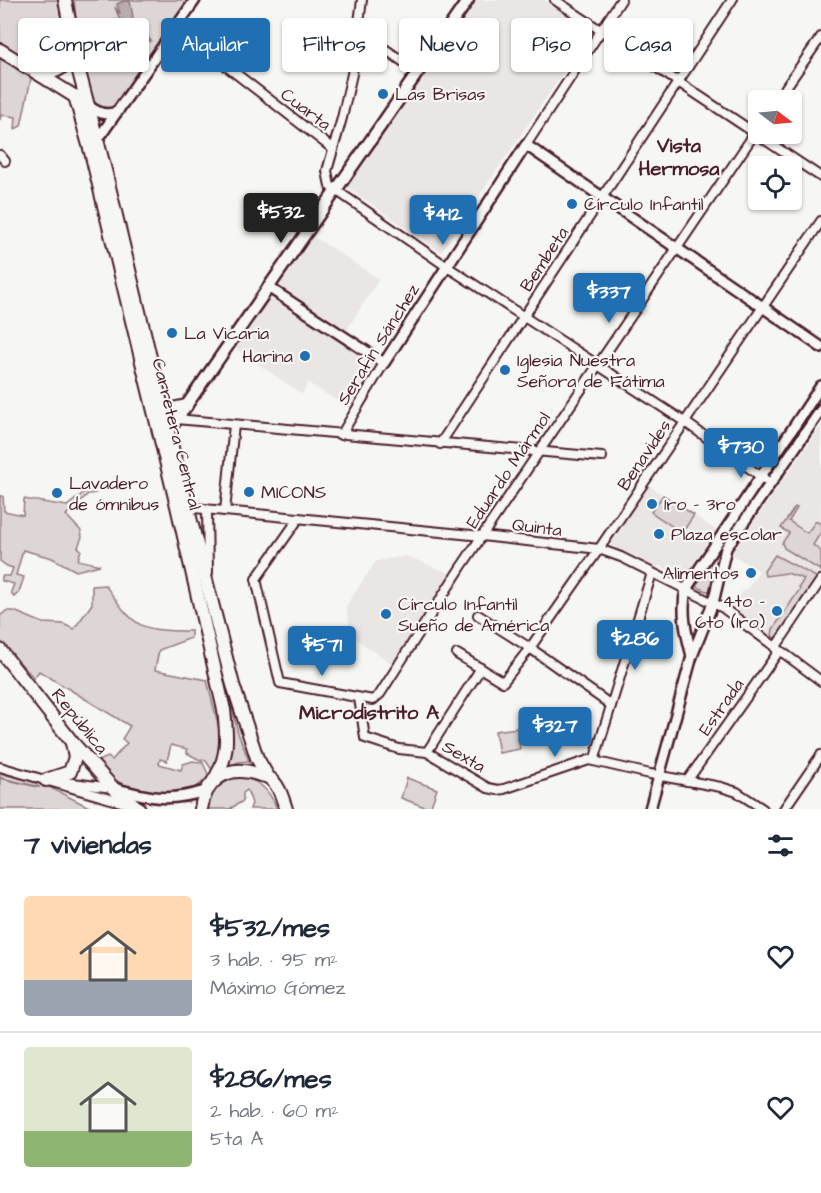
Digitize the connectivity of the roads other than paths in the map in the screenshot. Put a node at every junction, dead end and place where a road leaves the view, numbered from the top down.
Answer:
1 (65, 0) edge
2 (195, 0) edge
3 (362, 0) edge
4 (468, 0) edge
5 (555, 0) edge
6 (621, 0) edge
7 (732, 0) edge
8 (68, 18) edge
9 (182, 18) edge
10 (360, 18) edge
11 (456, 18) edge
12 (600, 32) junction
13 (821, 37) edge
14 (161, 49) edge
15 (0, 50) edge
16 (56, 72) edge
17 (79, 72) edge
18 (234, 72) edge
19 (351, 72) edge
20 (418, 72) edge
21 (40, 74) junction
22 (677, 82) junction
23 (784, 90) edge
24 (75, 96) junction
25 (88, 105) junction
26 (120, 110) junction
27 (748, 125) edge
28 (93, 141) junction
29 (748, 143) edge
30 (776, 144) edge
31 (526, 145) junction
32 (333, 149) junction
33 (821, 177) edge
34 (336, 192) junction
35 (602, 197) junction
36 (821, 221) edge
37 (676, 247) junction
38 (446, 266) junction
39 (268, 287) junction
40 (763, 306) junction
41 (524, 317) junction
42 (821, 347) edge
43 (384, 363) junction
44 (597, 365) junction
45 (821, 386) edge
46 (162, 405) junction
47 (186, 406) junction
48 (821, 410) edge
49 (176, 419) junction
50 (685, 422) junction
51 (234, 425) junction
52 (163, 433) junction
53 (341, 435) junction
54 (440, 444) junction
55 (781, 444) junction
56 (539, 451) junction
57 (792, 452) junction
58 (602, 457) dead end
59 (760, 475) junction
60 (770, 483) junction
61 (182, 507) junction
62 (207, 508) junction
63 (225, 511) junction
64 (299, 518) junction
65 (482, 536) junction
66 (599, 549) junction
67 (652, 573) junction
68 (821, 580) edge
69 (208, 587) junction
70 (686, 589) junction
71 (713, 603) junction
72 (478, 615) dead end
73 (530, 648) junction
74 (777, 649) junction
75 (0, 650) edge
76 (457, 654) dead end
77 (692, 656) junction
78 (481, 668) junction
79 (821, 681) edge
80 (359, 698) junction
81 (611, 705) junction
82 (72, 742) junction
83 (426, 752) junction
84 (821, 755) edge
85 (594, 761) junction
86 (0, 767) edge
87 (659, 776) junction
88 (268, 777) junction
89 (46, 780) junction
90 (214, 780) junction
91 (687, 781) junction
92 (113, 788) junction
93 (279, 789) junction
94 (205, 791) junction
95 (137, 808) edge
96 (201, 809) edge
97 (286, 809) edge
98 (297, 809) edge
99 (650, 809) edge
100 (763, 809) edge
101 (784, 809) edge

1 - 8 main road, Carretera Central
2 - 9 street
3 - 10 street
4 - 11 main road
5 - 12 street
6 - 12 street, Serafín Sánchez
7 - 22 street, Bembeta
12 - 22 street
12 - 31 street, Serafín Sánchez
13 - 23 street
14 - 26 street
15 - 21 main road
16 - 21 main road
17 - 25 main road, Carretera Central
18 - 32 street, Cuarta
19 - 32 street
20 - 34 main road
21 - 24 main road
22 - 27 street
22 - 35 street, Bembeta
24 - 25 main road
24 - 28 main road, Carretera Central
25 - 26 street
25 - 28 main road, Carretera Central
26 - 28 street
28 - 46 main road, Carretera Central
28 - 52 main road, Carretera Central
29 - 37 street, Eduardo Mármol
30 - 33 street
31 - 35 street
31 - 38 street, Serafín Sánchez
32 - 34 street
34 - 38 street
34 - 39 main road
35 - 37 street
35 - 41 street, Bembeta
36 - 40 street, Benavides
37 - 40 street
37 - 44 street, Eduardo Mármol
38 - 41 street
38 - 43 street, Serafín Sánchez
39 - 43 street
39 - 47 main road
40 - 42 street
40 - 50 street, Benavides
41 - 44 street
41 - 54 street, Bembeta
43 - 53 street, Serafín Sánchez
44 - 50 street
44 - 56 street, Eduardo Mármol
45 - 55 street
46 - 47 main road
46 - 52 main road, Carretera Central
47 - 49 main road
48 - 57 street
49 - 51 street
49 - 52 main road
50 - 59 street
50 - 66 street, Benavides
51 - 53 street
51 - 63 street
52 - 61 main road, Carretera Central
53 - 54 street
54 - 56 street
55 - 57 street
55 - 59 street
56 - 58 street
56 - 65 street, Eduardo Mármol
57 - 60 street
59 - 60 street
59 - 70 street
60 - 71 street
61 - 62 street, Quinta
61 - 69 main road, Carretera Central
61 - 90 main road, Carretera Central
62 - 63 street, Quinta
62 - 69 street
63 - 64 street, Quinta
64 - 65 street, Quinta
64 - 80 street
65 - 66 street, Quinta
65 - 80 street, Eduardo Mármol
66 - 67 street, Quinta
66 - 73 street, Benavides
67 - 70 street, Quinta
67 - 81 street
68 - 74 street, Estrada
69 - 88 main road, Carretera Central
70 - 71 street, Quinta
70 - 77 street
71 - 74 street, Quinta
71 - 77 street
72 - 73 street
73 - 78 street, Benavides
73 - 81 street
74 - 79 street, Quinta
74 - 91 street, Estrada
75 - 82 main road, República
76 - 78 street, Benavides
77 - 87 street
78 - 83 street
80 - 83 street, Sexta
81 - 85 street
82 - 89 main road
82 - 92 main road, República
83 - 85 street, Sexta
84 - 101 street
85 - 87 street, Sexta
86 - 89 street
87 - 91 street, Sexta
87 - 99 street
88 - 90 main road
88 - 93 main road, Carretera Central
89 - 92 street
89 - 95 street
90 - 94 main road, Carretera Central
91 - 100 street, Sexta
92 - 94 street
92 - 95 main road, República
93 - 97 main road
93 - 98 main road, Carretera Central
94 - 96 main road

